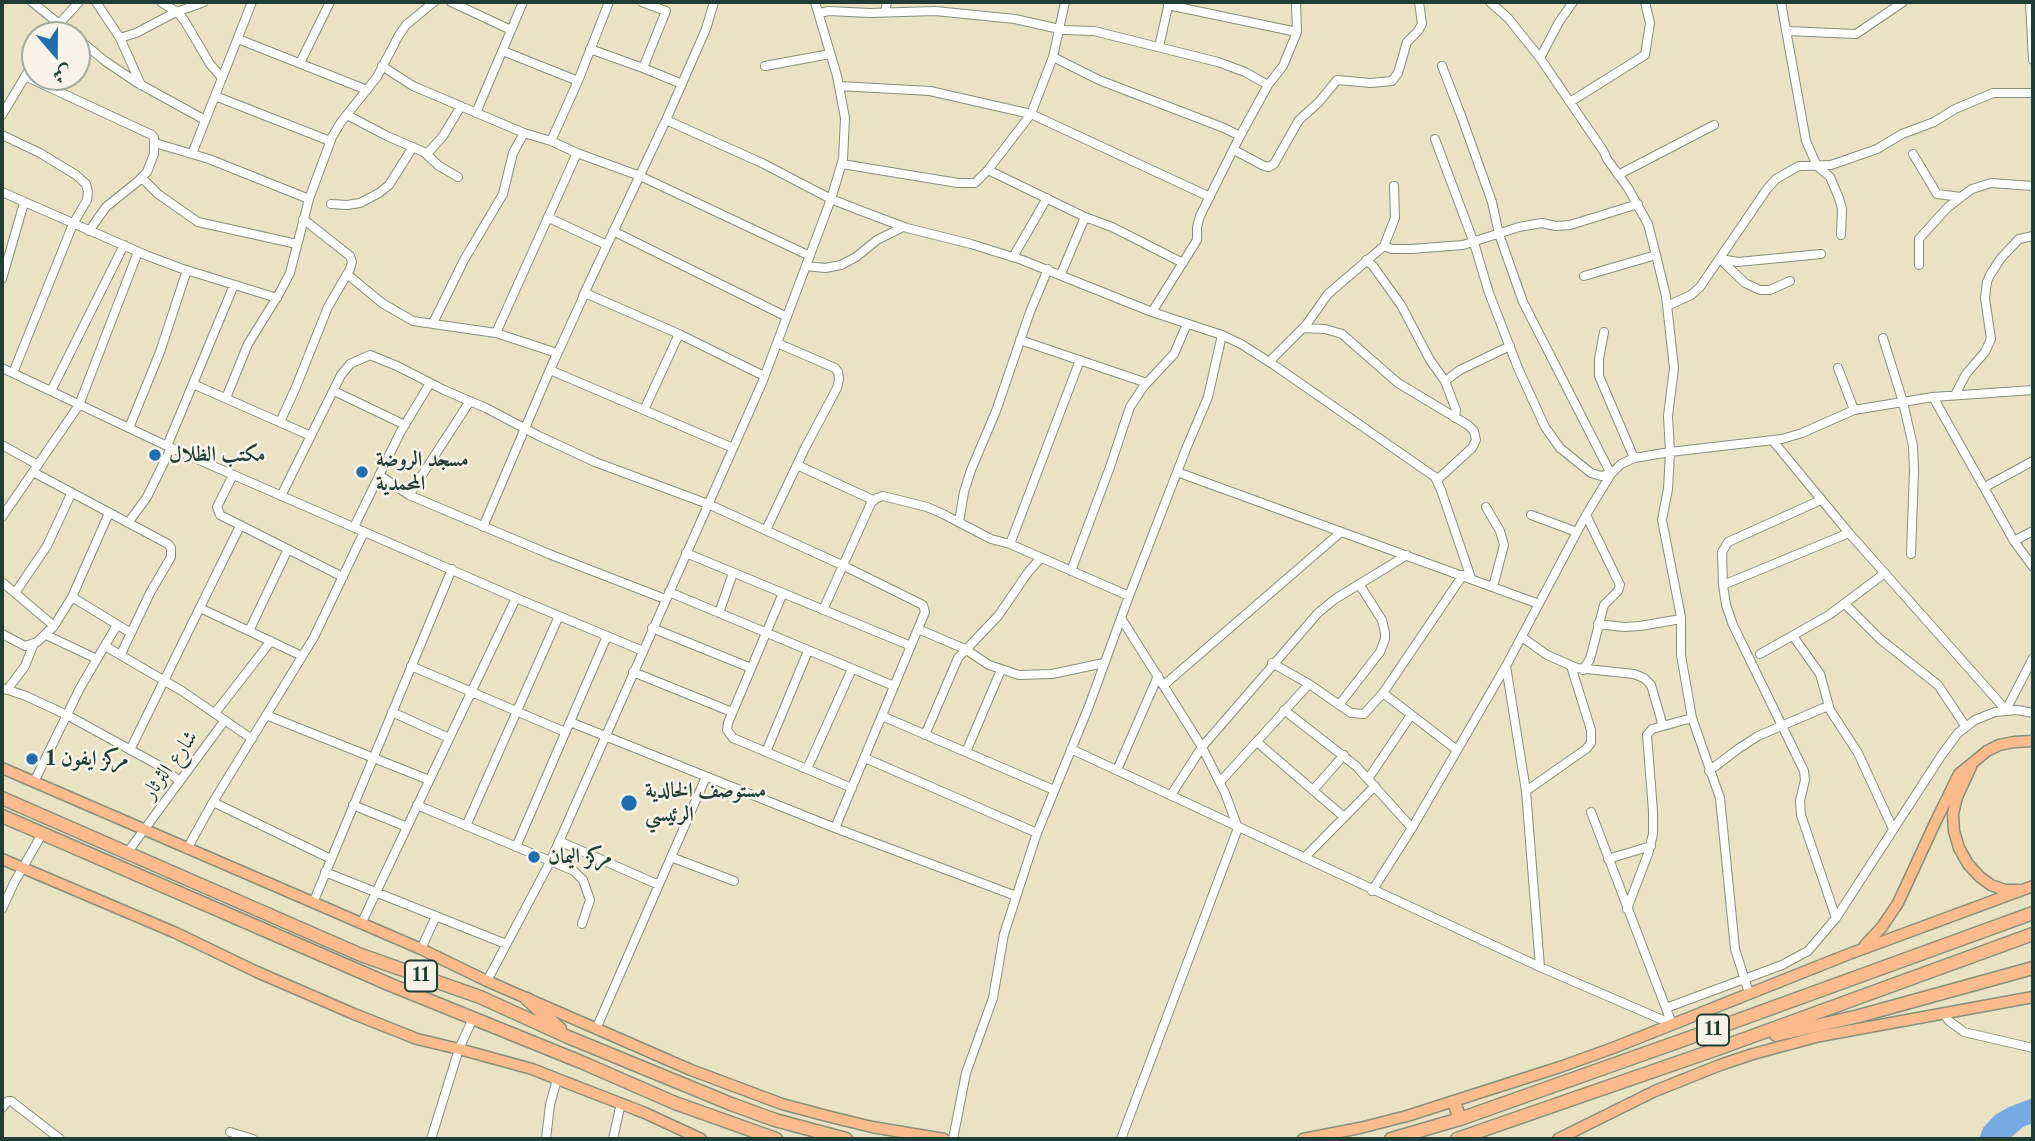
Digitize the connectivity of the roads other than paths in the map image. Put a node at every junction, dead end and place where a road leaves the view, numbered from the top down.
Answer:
1 (32, 2) edge
2 (79, 2) edge
3 (96, 2) edge
4 (160, 2) edge
5 (204, 2) edge
6 (252, 2) edge
7 (330, 2) edge
8 (434, 2) edge
9 (452, 2) edge
10 (523, 2) edge
11 (609, 2) edge
12 (642, 2) edge
13 (713, 2) edge
14 (815, 2) edge
15 (887, 2) edge
16 (1065, 2) edge
17 (1296, 2) edge
18 (1419, 2) edge
19 (1490, 2) edge
20 (1573, 2) edge
21 (1645, 2) edge
22 (1782, 2) edge
23 (1903, 2) edge
24 (2030, 2) edge
25 (1168, 4) edge
26 (177, 12) junction
27 (885, 12) junction
28 (818, 13) junction
29 (55, 21) edge
30 (62, 21) edge
31 (1059, 29) junction
32 (511, 30) junction
33 (1787, 31) junction
34 (1297, 32) junction
35 (120, 38) junction
36 (238, 39) junction
37 (1159, 47) junction
38 (590, 49) junction
39 (91, 50) edge
40 (503, 51) junction
41 (830, 54) junction
42 (1053, 57) junction
43 (1541, 58) junction
44 (2033, 60) edge
45 (300, 63) junction
46 (382, 66) junction
47 (765, 66) dead end
48 (1442, 66) dead end
49 (643, 68) junction
50 (222, 78) junction
51 (578, 81) junction
52 (21, 83) edge
53 (682, 84) junction
54 (141, 85) junction
55 (1269, 85) junction
56 (839, 86) junction
57 (367, 90) junction
58 (57, 91) edge
59 (2033, 93) edge
60 (215, 96) junction
61 (1570, 102) junction
62 (461, 106) junction
63 (476, 113) junction
64 (1031, 114) junction
65 (2, 115) edge
66 (346, 115) junction
67 (205, 120) junction
68 (666, 120) junction
69 (1714, 125) dead end
70 (524, 133) junction
71 (2, 135) edge
72 (1240, 136) junction
73 (1435, 139) dead end
74 (330, 141) junction
75 (551, 141) junction
76 (155, 143) junction
77 (413, 147) junction
78 (1234, 150) junction
79 (192, 153) junction
80 (577, 153) junction
81 (427, 154) junction
82 (1913, 154) dead end
83 (842, 164) junction
84 (1817, 166) junction
85 (988, 170) junction
86 (1618, 175) junction
87 (640, 176) junction
88 (458, 177) dead end
89 (142, 178) junction
90 (1394, 186) dead end
91 (2033, 186) edge
92 (2, 193) edge
93 (1210, 197) junction
94 (1961, 197) junction
95 (1047, 198) junction
96 (831, 199) junction
97 (309, 200) junction
98 (24, 202) junction
99 (331, 204) dead end
100 (1638, 204) junction
101 (1085, 217) junction
102 (549, 218) junction
103 (303, 219) junction
104 (74, 224) junction
105 (903, 227) junction
106 (89, 230) junction
107 (613, 232) junction
108 (1499, 234) junction
109 (1841, 235) dead end
110 (2033, 236) edge
111 (1474, 243) junction
112 (297, 244) junction
113 (607, 244) junction
114 (124, 245) junction
115 (1384, 246) junction
116 (138, 251) junction
117 (1821, 254) dead end
118 (1656, 255) junction
119 (810, 256) junction
120 (1013, 257) junction
121 (1720, 259) junction
122 (1366, 260) junction
123 (1183, 263) junction
124 (1919, 265) dead end
125 (806, 266) junction
126 (1048, 270) junction
127 (187, 271) junction
128 (347, 274) junction
129 (1061, 274) junction
130 (1584, 276) dead end
131 (2, 279) edge
132 (1790, 281) dead end
133 (234, 285) junction
134 (584, 293) junction
135 (277, 298) junction
136 (1667, 306) junction
137 (1152, 312) junction
138 (787, 317) junction
139 (433, 323) junction
140 (1187, 324) junction
141 (1303, 328) junction
142 (1604, 332) dead end
143 (496, 333) junction
144 (679, 334) junction
145 (1222, 335) junction
146 (1883, 338) dead end
147 (1020, 340) junction
148 (777, 343) junction
149 (1510, 346) junction
150 (557, 353) junction
151 (1080, 360) junction
152 (1269, 362) junction
153 (2, 368) edge
154 (1838, 368) dead end
155 (550, 370) junction
156 (13, 373) junction
157 (764, 376) junction
158 (1445, 381) junction
159 (429, 383) junction
160 (1147, 383) junction
161 (193, 384) junction
162 (2033, 390) edge
163 (51, 391) junction
164 (334, 391) junction
165 (1955, 395) junction
166 (1933, 397) junction
167 (226, 398) junction
168 (470, 401) junction
169 (1903, 402) junction
170 (79, 405) junction
171 (644, 410) junction
172 (1854, 410) junction
173 (1455, 418) junction
174 (280, 422) junction
175 (405, 425) junction
176 (129, 428) junction
177 (526, 429) junction
178 (311, 436) junction
179 (1773, 441) junction
180 (2, 445) edge
181 (169, 447) junction
182 (733, 448) junction
183 (1670, 452) junction
184 (1634, 458) junction
185 (2033, 461) edge
186 (797, 465) junction
187 (35, 469) junction
188 (1177, 472) junction
189 (1611, 474) junction
190 (233, 475) junction
191 (379, 475) junction
192 (1437, 480) junction
193 (1985, 487) junction
194 (71, 494) junction
195 (409, 495) junction
196 (281, 496) junction
197 (873, 500) junction
198 (1821, 500) junction
199 (708, 504) junction
200 (1486, 507) dead end
201 (109, 513) junction
202 (1531, 515) dead end
203 (1586, 515) junction
204 (2, 517) edge
205 (959, 522) junction
206 (128, 523) junction
207 (240, 526) junction
208 (354, 527) junction
209 (483, 527) junction
210 (766, 530) junction
211 (364, 531) junction
212 (2033, 531) edge
213 (1341, 532) junction
214 (1577, 533) junction
215 (1849, 533) junction
216 (2014, 541) junction
217 (1010, 544) junction
218 (288, 550) junction
219 (686, 553) junction
220 (1911, 554) dead end
221 (1407, 555) junction
222 (1041, 558) junction
223 (842, 565) junction
224 (2033, 567) edge
225 (452, 569) junction
226 (1072, 571) junction
227 (733, 573) junction
228 (1885, 573) junction
229 (343, 577) junction
230 (1467, 577) junction
231 (2, 582) edge
232 (1359, 584) junction
233 (1723, 585) junction
234 (1493, 587) junction
235 (15, 593) junction
236 (783, 593) junction
237 (667, 596) junction
238 (1129, 596) junction
239 (72, 597) junction
240 (516, 598) junction
241 (1539, 604) junction
242 (1846, 604) junction
243 (200, 608) junction
244 (823, 610) junction
245 (719, 613) junction
246 (559, 616) junction
247 (1121, 618) junction
248 (1681, 619) junction
249 (1598, 624) junction
250 (117, 625) junction
251 (54, 626) junction
252 (652, 628) junction
253 (918, 629) junction
254 (248, 631) junction
255 (131, 633) junction
256 (766, 633) junction
257 (2, 634) edge
258 (46, 635) junction
259 (607, 636) junction
260 (1793, 636) junction
261 (1522, 637) junction
262 (271, 641) junction
263 (34, 643) junction
264 (105, 646) junction
265 (911, 646) junction
266 (965, 649) junction
267 (642, 651) junction
268 (808, 651) junction
269 (121, 654) junction
270 (1760, 654) dead end
271 (302, 656) junction
272 (2033, 658) edge
273 (97, 659) junction
274 (1104, 663) junction
275 (1272, 663) junction
276 (411, 666) junction
277 (1506, 666) junction
278 (1571, 666) junction
279 (751, 668) junction
280 (852, 669) junction
281 (1001, 670) junction
282 (1583, 670) junction
283 (633, 672) junction
284 (1158, 676) junction
285 (165, 680) junction
286 (1309, 684) junction
287 (1164, 685) junction
288 (894, 687) junction
289 (5, 689) edge
290 (471, 692) junction
291 (1383, 693) junction
292 (1339, 705) junction
293 (1828, 706) junction
294 (1284, 710) junction
295 (2006, 710) junction
296 (517, 711) junction
297 (392, 712) junction
298 (732, 712) junction
299 (215, 713) junction
300 (2033, 713) edge
301 (66, 715) junction
302 (265, 715) junction
303 (1411, 715) junction
304 (882, 716) junction
305 (1692, 718) junction
306 (225, 720) junction
307 (570, 722) junction
308 (1782, 725) junction
309 (1663, 726) junction
310 (1966, 727) junction
311 (565, 732) junction
312 (925, 735) junction
313 (604, 736) junction
314 (252, 738) junction
315 (449, 738) junction
316 (2033, 741) edge
317 (1257, 742) junction
318 (1202, 747) junction
319 (1071, 749) junction
320 (130, 750) junction
321 (1457, 750) junction
322 (766, 752) junction
323 (966, 752) junction
324 (1343, 755) junction
325 (373, 758) junction
326 (864, 758) junction
327 (1977, 759) junction
328 (2, 768) edge
329 (807, 769) junction
330 (1117, 770) junction
331 (1709, 771) junction
332 (706, 777) junction
333 (1368, 779) junction
334 (429, 780) junction
335 (180, 781) junction
336 (34, 782) junction
337 (1220, 782) junction
338 (1375, 786) junction
339 (852, 788) junction
340 (1314, 789) junction
341 (1054, 790) junction
342 (1526, 792) junction
343 (1171, 794) junction
344 (2, 799) edge
345 (213, 802) junction
346 (417, 805) junction
347 (353, 806) junction
348 (1591, 812) dead end
349 (2, 816) edge
350 (1344, 817) junction
351 (466, 826) junction
352 (407, 827) junction
353 (835, 828) junction
354 (1238, 828) junction
355 (1412, 828) junction
356 (1893, 829) junction
357 (143, 830) junction
358 (1037, 833) junction
359 (42, 834) junction
360 (559, 841) junction
361 (1651, 846) junction
362 (516, 847) junction
363 (187, 849) junction
364 (127, 853) junction
365 (671, 856) junction
366 (1304, 858) junction
367 (2, 859) edge
368 (331, 859) junction
369 (1608, 859) junction
370 (550, 862) junction
371 (22, 868) junction
372 (325, 872) junction
373 (734, 881) dead end
374 (659, 885) junction
375 (2028, 888) edge
376 (1372, 891) junction
377 (376, 892) junction
378 (1016, 896) junction
379 (313, 903) junction
380 (2, 909) edge
381 (1627, 909) junction
382 (2033, 913) edge
383 (436, 916) junction
384 (1836, 918) junction
385 (361, 923) junction
386 (582, 924) dead end
387 (2033, 934) edge
388 (506, 944) junction
389 (421, 949) junction
390 (1849, 954) junction
391 (1540, 967) junction
392 (2033, 968) edge
393 (1744, 979) junction
394 (487, 981) junction
395 (1749, 993) junction
396 (2033, 997) edge
397 (527, 999) junction
398 (1666, 1008) junction
399 (1944, 1013) junction
400 (473, 1018) junction
401 (1672, 1024) junction
402 (596, 1029) junction
403 (1714, 1029) junction
404 (568, 1037) junction
405 (459, 1048) junction
406 (1720, 1048) junction
407 (2033, 1048) edge
408 (557, 1079) junction
409 (1454, 1102) junction
410 (621, 1103) junction
411 (731, 1104) junction
412 (2, 1108) edge
413 (1460, 1119) junction
414 (722, 1121) junction
415 (230, 1132) dead end
416 (60, 1139) edge
417 (253, 1139) edge
418 (431, 1139) edge
419 (546, 1139) edge
420 (613, 1139) edge
421 (701, 1139) edge
422 (776, 1139) edge
423 (846, 1139) edge
424 (944, 1139) edge
425 (953, 1139) edge
426 (1121, 1139) edge
427 (1303, 1139) edge
428 (1391, 1139) edge
429 (1457, 1139) edge
430 (1558, 1139) edge

1 - 29 street
2 - 30 street
3 - 35 street
4 - 26 street
5 - 26 street
6 - 36 street
7 - 45 street
8 - 46 street
9 - 32 street
10 - 32 street
11 - 38 street
12 - 49 street
13 - 53 street
14 - 28 street
15 - 27 street
16 - 31 street
17 - 34 street
18 - 78 street
19 - 43 street
20 - 43 street
21 - 61 street
22 - 33 street
23 - 33 street
24 - 44 street
25 - 34 street
25 - 37 street
26 - 35 street
26 - 50 street
27 - 28 street
27 - 31 street
28 - 41 street
31 - 37 street
31 - 42 street
32 - 40 street
33 - 84 street
34 - 55 street
35 - 54 street
36 - 45 street
36 - 50 street
37 - 55 street
38 - 49 street
38 - 51 street
39 - 54 street
40 - 51 street
40 - 63 street
41 - 47 street
41 - 56 street
42 - 64 street
42 - 72 street
43 - 61 street
45 - 57 street
46 - 57 street
46 - 62 street
48 - 108 street
49 - 53 street
50 - 60 street
51 - 75 street
52 - 65 street
53 - 68 street
54 - 67 street
55 - 72 street
56 - 64 street
56 - 83 street
57 - 66 street
58 - 76 street
59 - 84 street
60 - 67 street
60 - 74 street
61 - 86 street
62 - 63 street
62 - 81 street
63 - 70 street
64 - 85 street
64 - 93 street
66 - 74 street
66 - 77 street
67 - 79 street
68 - 87 street
68 - 96 street
69 - 86 street
70 - 75 street
70 - 139 street
71 - 104 street
72 - 78 street
73 - 111 street
74 - 97 street
75 - 80 street
76 - 79 street
76 - 89 street
77 - 81 street
77 - 99 street
78 - 93 street
79 - 97 street
80 - 87 street
80 - 102 street
81 - 88 street
82 - 94 street
83 - 85 street
83 - 96 street
84 - 109 street
84 - 121 street
85 - 95 street
86 - 100 street
87 - 107 street
87 - 119 street
89 - 106 street
89 - 112 street
90 - 115 street
91 - 94 street
92 - 98 street
93 - 123 street
94 - 124 street
95 - 101 street
95 - 120 street
96 - 105 street
96 - 119 street
97 - 103 street
98 - 104 street
98 - 131 street
100 - 108 street
100 - 118 street
101 - 123 street
101 - 129 street
102 - 113 street
102 - 143 street
103 - 112 street
103 - 128 street
104 - 106 street
104 - 156 street
105 - 120 street
105 - 125 street
106 - 114 street
107 - 113 street
107 - 138 street
108 - 111 street
108 - 189 street
110 - 165 street
111 - 115 street
111 - 149 street
112 - 135 street
113 - 134 street
114 - 116 street
114 - 163 street
115 - 122 street
116 - 127 street
116 - 170 street
117 - 121 street
118 - 130 street
118 - 136 street
119 - 125 street
120 - 126 street
121 - 132 street
121 - 136 street
122 - 141 street
122 - 158 street
123 - 137 street
125 - 138 street
126 - 129 street
126 - 147 street
127 - 133 street
127 - 176 street
128 - 139 street
128 - 174 street
129 - 137 street
133 - 135 street
133 - 161 street
134 - 144 street
134 - 150 street
134 - 155 street
135 - 167 street
136 - 183 street
137 - 140 street
138 - 148 street
139 - 143 street
140 - 145 street
140 - 160 street
141 - 152 street
141 - 173 street
142 - 184 street
143 - 150 street
144 - 157 street
144 - 171 street
145 - 152 street
145 - 188 street
146 - 169 street
147 - 151 street
147 - 205 street
148 - 157 street
148 - 186 street
149 - 158 street
149 - 189 street
150 - 155 street
151 - 160 street
151 - 217 street
152 - 192 street
153 - 156 street
154 - 172 street
155 - 171 street
155 - 177 street
156 - 163 street
157 - 182 street
158 - 173 street
159 - 164 street
159 - 168 street
159 - 175 street
160 - 226 street
161 - 167 street
161 - 181 street
162 - 165 street
163 - 170 street
164 - 175 street
164 - 178 street
165 - 166 street
166 - 169 street
166 - 193 street
167 - 174 street
168 - 177 street
168 - 195 street
169 - 172 street
169 - 220 street
170 - 176 street
170 - 187 street
171 - 182 street
172 - 179 street
173 - 192 street
174 - 178 street
175 - 191 street
176 - 181 street
177 - 199 street
177 - 209 street
178 - 196 street
179 - 183 street
179 - 198 street
180 - 187 street
181 - 190 street
181 - 206 street
182 - 199 street
183 - 184 street
183 - 248 street
184 - 189 street
185 - 193 street
186 - 197 street
186 - 210 street
187 - 194 street
187 - 204 street
188 - 213 street
188 - 238 street
189 - 203 street
190 - 196 street
190 - 207 street
191 - 195 street
191 - 208 street
192 - 230 street
193 - 216 street
194 - 201 street
194 - 235 street
195 - 209 street
196 - 208 street
197 - 205 street
197 - 223 street
198 - 215 street
198 - 233 street
199 - 210 street
199 - 219 street
200 - 234 street
201 - 206 street
201 - 239 street
202 - 214 street
203 - 214 street
203 - 249 street
205 - 217 street
206 - 255 street
207 - 218 street
207 - 243 street
208 - 211 street
209 - 237 street
210 - 223 street
211 - 225 street
211 - 229 street
212 - 216 street
213 - 221 street
213 - 287 street
214 - 241 street
215 - 228 street
215 - 233 street
216 - 224 street
217 - 222 street
218 - 229 street
218 - 254 street
219 - 227 street
219 - 237 street
221 - 230 street
221 - 232 street
222 - 226 street
222 - 266 street
223 - 244 street
223 - 253 street
225 - 240 street
225 - 276 street
226 - 238 street
227 - 236 street
227 - 245 street
228 - 242 street
228 - 295 street
229 - 271 street
230 - 234 street
230 - 291 street
231 - 235 street
232 - 275 street
232 - 292 street
233 - 308 street
234 - 241 street
235 - 251 street
236 - 244 street
236 - 256 street
237 - 245 street
237 - 252 street
238 - 247 street
239 - 250 street
239 - 251 street
240 - 246 street
240 - 290 street
241 - 261 street
242 - 260 street
242 - 310 street
243 - 254 street
243 - 285 street
244 - 265 street
245 - 256 street
246 - 259 street
246 - 296 street
247 - 274 street
247 - 284 street
248 - 249 street
248 - 305 street
249 - 282 street
250 - 255 street
250 - 264 street
251 - 258 street
252 - 267 street
252 - 279 street
253 - 265 street
253 - 266 street
254 - 262 street
255 - 269 street
256 - 268 street
256 - 279 street
257 - 263 street
258 - 263 street
258 - 273 street
259 - 267 street
259 - 307 street
260 - 270 street
260 - 293 street
261 - 277 street
261 - 278 street
262 - 271 street
262 - 299 street
263 - 289 street
264 - 269 street
264 - 273 street
265 - 288 street
266 - 281 street
266 - 312 street
267 - 283 street
268 - 280 street
268 - 322 street
269 - 285 street
271 - 302 street
272 - 295 street
273 - 301 street
274 - 281 street
274 - 319 street
275 - 286 street
275 - 318 street
276 - 290 street
276 - 297 street
277 - 321 street
277 - 342 street
278 - 282 street
278 - 342 street
279 - 298 street
280 - 288 street
280 - 329 street
281 - 323 street
282 - 309 street
283 - 298 street
283 - 313 street
284 - 287 street
284 - 330 street
285 - 299 street
285 - 320 street
286 - 292 street
286 - 294 street
287 - 318 street
288 - 304 street
289 - 301 street
290 - 296 street
290 - 315 street
291 - 292 street
291 - 303 street
293 - 308 street
293 - 356 street
294 - 317 street
294 - 324 street
295 - 300 street
295 - 310 street
296 - 311 street
296 - 351 street
297 - 315 street
297 - 325 street
298 - 322 street
299 - 306 street
301 - 320 street
301 - 336 street
302 - 314 street
302 - 325 street
303 - 321 street
303 - 333 street
304 - 312 street
304 - 326 street
305 - 309 street
305 - 331 street
306 - 314 street
306 - 335 street, شارع الثرثار
307 - 311 street
307 - 313 street
308 - 331 street
308 - 384 street
309 - 361 street
310 - 356 street
311 - 362 street
312 - 323 street
313 - 332 street
313 - 360 street
314 - 345 street
315 - 334 street
316 - 327 main road
317 - 337 street
317 - 340 street
318 - 337 street
318 - 343 street
319 - 330 street
319 - 341 street
320 - 335 street
321 - 355 street
322 - 329 street
323 - 341 street
324 - 333 street
324 - 340 street
325 - 334 street
325 - 347 street
326 - 339 street
326 - 358 street
327 - 375 main road
327 - 390 main road
328 - 336 main road
329 - 339 street
330 - 343 street
331 - 393 street
332 - 353 street
332 - 365 street
333 - 338 street
334 - 346 street
335 - 357 street, شارع الثرثار
336 - 357 main road
337 - 354 street
338 - 350 street
338 - 355 street
339 - 353 street
340 - 350 street
341 - 358 street
342 - 391 street
343 - 354 street
344 - 364 highway, 11
345 - 363 street
345 - 368 street
346 - 351 street
346 - 352 street
347 - 352 street
347 - 368 street
348 - 369 street
349 - 359 highway, 11
350 - 366 street
351 - 362 street
352 - 377 street
353 - 378 street
354 - 366 street
354 - 426 street
355 - 376 street
356 - 384 street
357 - 363 main road
357 - 364 street, شارع الثرثار
358 - 378 street
359 - 371 street
359 - 400 highway, 11
360 - 370 street
360 - 374 street
361 - 369 street
361 - 381 street
362 - 370 street
363 - 379 main road
364 - 404 highway, 11
365 - 373 street
365 - 374 street
366 - 376 street
367 - 371 main road
368 - 372 street
369 - 381 street
370 - 386 street
370 - 388 street
371 - 380 street
371 - 405 main road
372 - 377 street
372 - 379 street
374 - 402 street
375 - 390 main road
376 - 391 street
377 - 383 street
377 - 385 street
378 - 425 street
379 - 385 main road
381 - 398 street
382 - 403 highway, 11
383 - 388 street
383 - 389 street
384 - 393 street
385 - 389 main road
387 - 406 highway, 11
388 - 394 street
389 - 394 main road
390 - 395 main road
391 - 401 street
392 - 406 highway
393 - 395 street
393 - 398 street
394 - 397 main road
395 - 401 main road
396 - 399 main road
397 - 402 main road
397 - 404 highway
398 - 401 street
399 - 407 street
399 - 430 main road
400 - 405 street
400 - 414 highway, 11
401 - 409 main road
402 - 424 main road
403 - 406 highway
403 - 413 highway, 11
404 - 411 highway, 11
405 - 408 main road
405 - 418 street
406 - 429 highway, 11
408 - 410 main road
408 - 419 street
409 - 413 highway
409 - 427 main road
410 - 420 street
410 - 421 main road
411 - 414 highway
411 - 423 highway, 11
412 - 416 street
413 - 428 highway, 11
414 - 422 highway, 11
415 - 417 street

